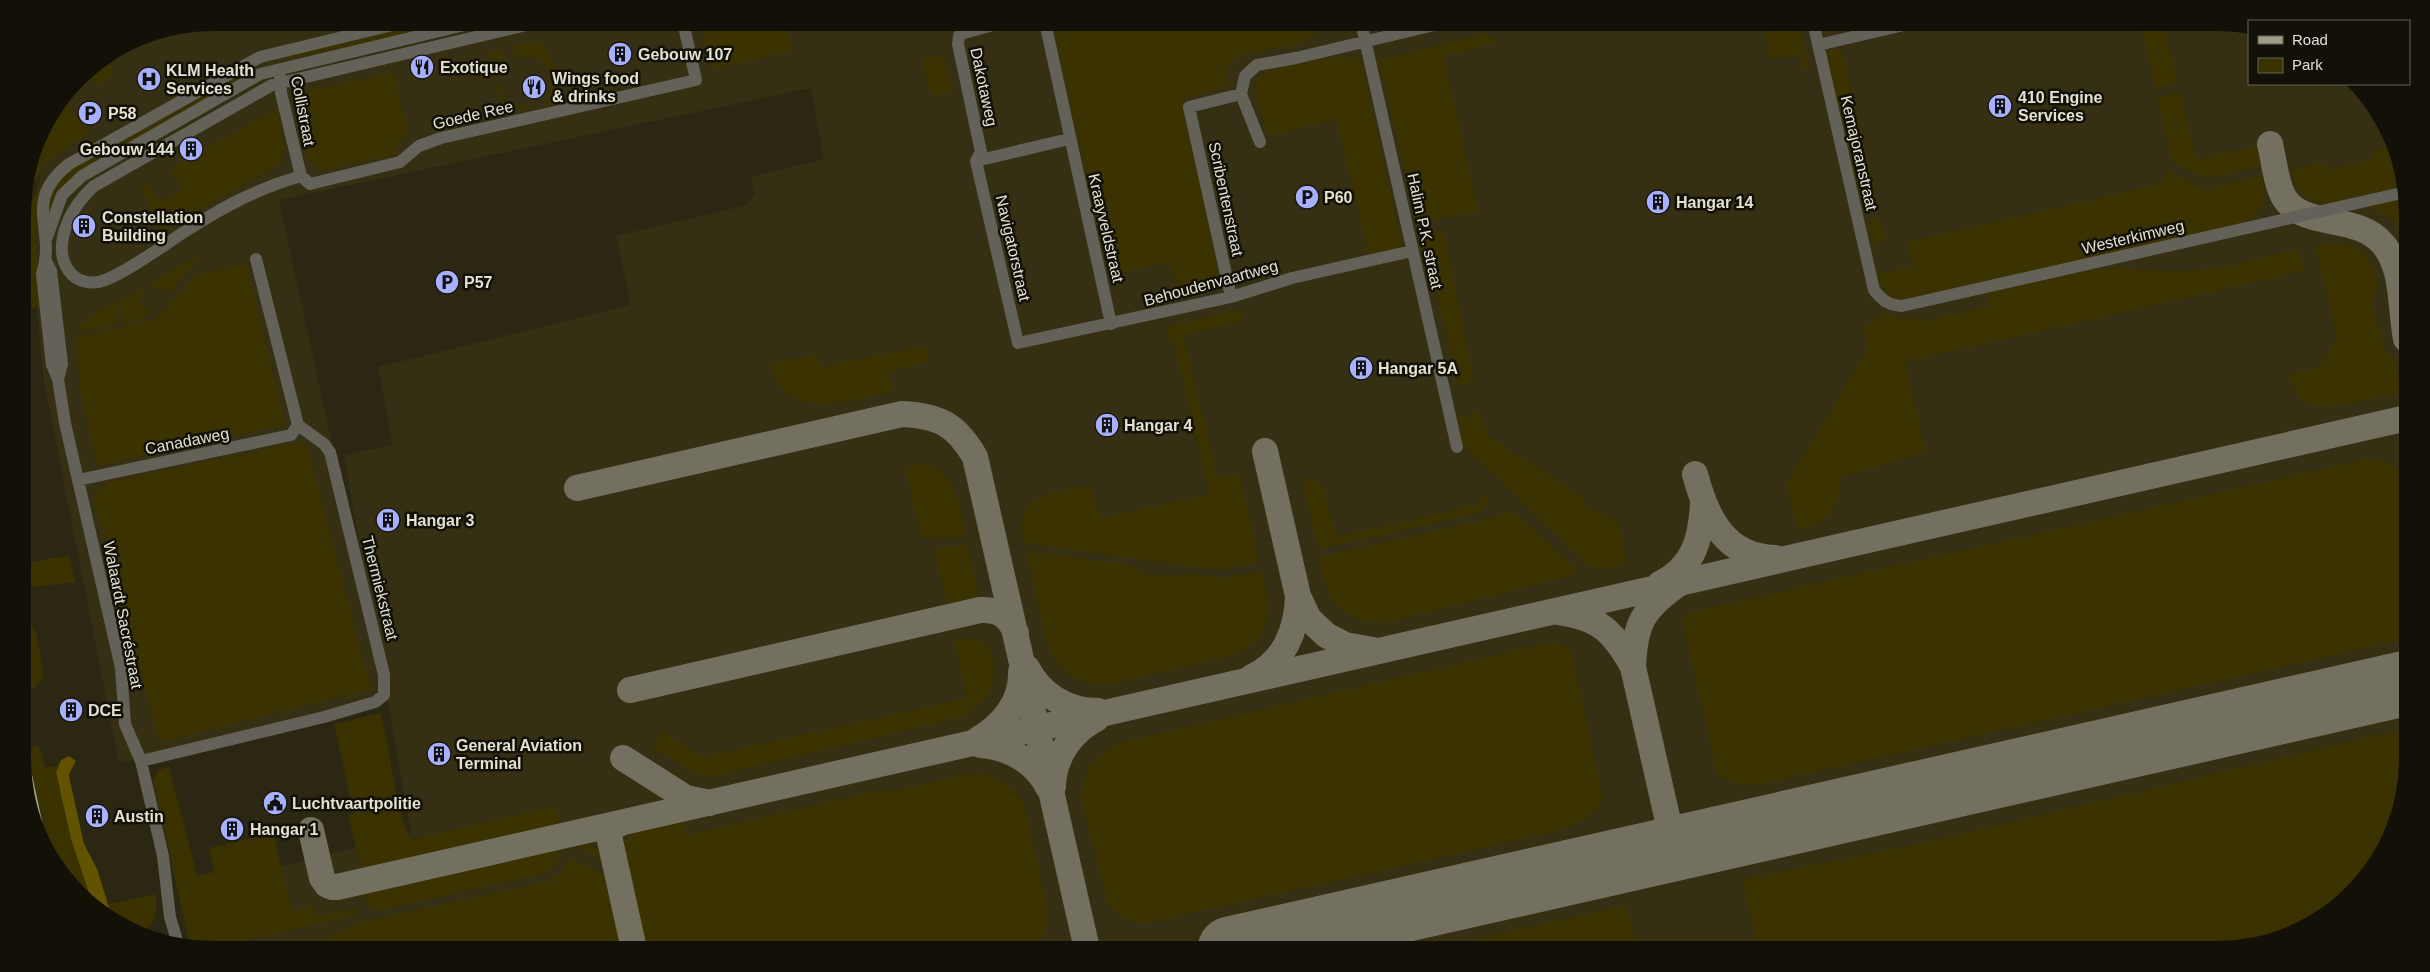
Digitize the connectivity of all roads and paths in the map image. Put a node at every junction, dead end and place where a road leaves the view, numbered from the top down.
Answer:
1 (366, 31) edge
2 (438, 31) edge
3 (501, 31) edge
4 (685, 31) edge
5 (971, 31) edge
6 (1047, 31) edge
7 (1363, 31) edge
8 (1409, 31) edge
9 (1815, 31) edge
10 (1878, 31) edge
11 (1366, 41) junction
12 (1818, 45) junction
13 (275, 52) junction
14 (278, 68) junction
15 (281, 83) junction
16 (1241, 94) junction
17 (107, 137) junction
18 (1069, 139) junction
19 (1260, 142) dead end
20 (116, 155) junction
21 (976, 161) junction
22 (124, 168) junction
23 (300, 176) junction
24 (2397, 194) edge
25 (46, 239) junction
26 (1412, 251) junction
27 (256, 259) dead end
28 (1874, 290) joint
29 (1232, 297) junction
30 (1111, 324) junction
31 (1018, 343) joint
32 (298, 425) junction
33 (1457, 447) dead end
34 (78, 480) junction
35 (141, 760) junction
36 (176, 937) edge

1 - 13 street
2 - 14 street
3 - 15 street, Goede Ree
4 - 23 street, Goede Ree
5 - 21 street, Dakotaweg
6 - 18 street
7 - 11 street, Halim P.K. straat
8 - 11 street
9 - 12 street, Kemajoranstraat
10 - 12 street
11 - 16 street
11 - 26 street, Halim P.K. straat
12 - 28 street, Kemajoranstraat
13 - 14 street, Collistraat
13 - 17 street
14 - 15 street, Collistraat
14 - 20 street
15 - 22 street, Goede Ree
15 - 23 street, Collistraat
16 - 19 street
16 - 29 street, Scribentenstraat
17 - 20 street
17 - 25 street
18 - 21 street
18 - 30 street, Kraayveldstraat
20 - 22 street
20 - 25 street
21 - 31 street, Navigatorstraat
22 - 23 street, Goede Ree
24 - 28 street, Westerkimweg
25 - 34 street, Walaardt Sacréstraat
26 - 29 street, Behoudenvaartweg
26 - 33 street, Halim P.K. straat
27 - 32 street
29 - 30 street, Behoudenvaartweg
30 - 31 street, Behoudenvaartweg
32 - 34 street, Canadaweg
32 - 35 street, Thermiekstraat
34 - 35 street, Walaardt Sacréstraat
35 - 36 street, Walaardt Sacréstraat

